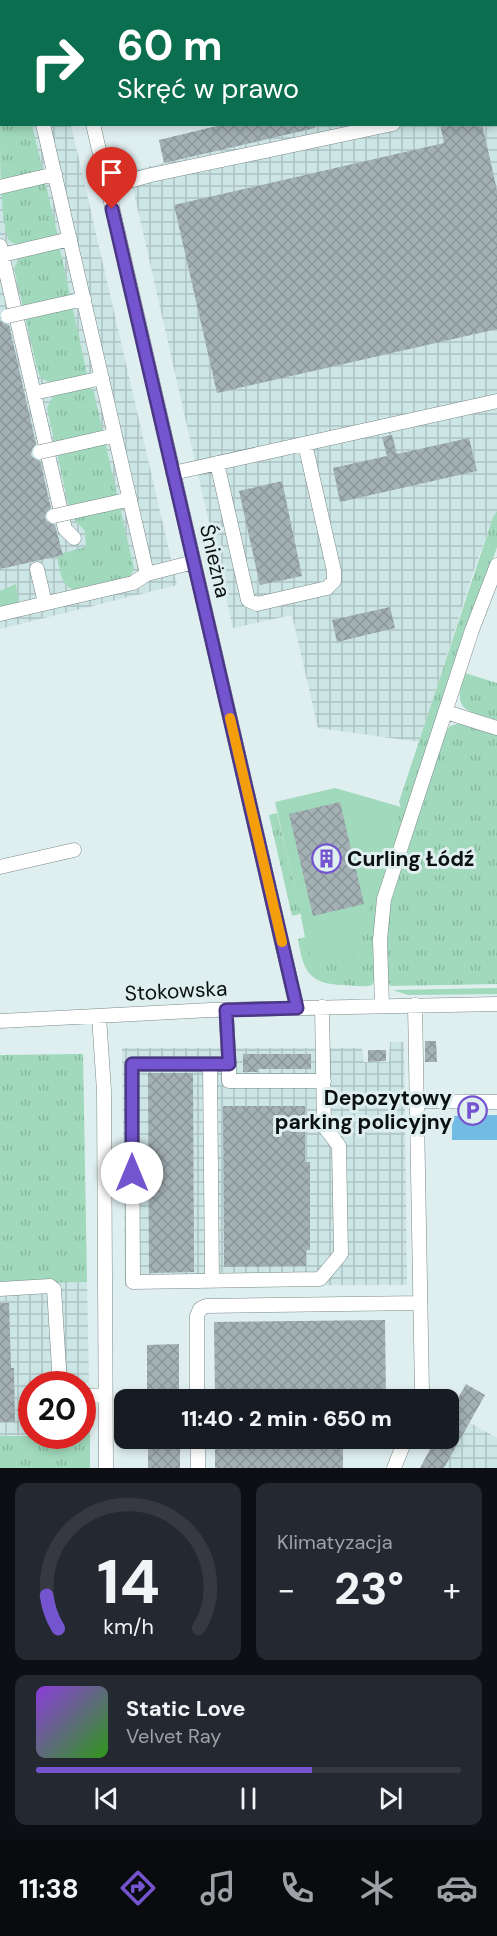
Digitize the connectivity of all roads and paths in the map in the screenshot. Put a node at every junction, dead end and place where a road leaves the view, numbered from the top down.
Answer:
1 (43, 126) edge
2 (93, 126) edge
3 (384, 126) edge
4 (55, 174) junction
5 (0, 187) edge
6 (107, 187) junction
7 (70, 239) junction
8 (1, 250) edge
9 (84, 299) junction
10 (8, 316) dead end
11 (102, 378) junction
12 (34, 393) junction
13 (497, 401) edge
14 (115, 435) junction
15 (305, 444) junction
16 (40, 452) dead end
17 (217, 463) junction
18 (173, 473) junction
19 (130, 499) junction
20 (54, 516) dead end
21 (74, 538) dead end
22 (194, 562) junction
23 (497, 565) edge
24 (36, 568) dead end
25 (147, 574) junction
26 (45, 603) junction
27 (0, 614) edge
28 (446, 712) junction
29 (497, 728) edge
30 (74, 850) dead end
31 (0, 867) edge
32 (497, 1004) edge
33 (415, 1005) junction
34 (382, 1006) junction
35 (322, 1007) junction
36 (297, 1008) junction
37 (226, 1010) junction
38 (99, 1016) junction
39 (0, 1021) edge
40 (210, 1064) junction
41 (229, 1064) junction
42 (324, 1081) junction
43 (416, 1101) junction
44 (497, 1102) edge
45 (212, 1281) junction
46 (0, 1289) edge
47 (420, 1303) junction
48 (59, 1371) edge
49 (197, 1389) edge
50 (422, 1389) edge
51 (96, 1395) edge
52 (105, 1395) junction
53 (198, 1449) edge
54 (402, 1449) edge
55 (106, 1468) edge
56 (198, 1468) edge
57 (394, 1468) edge

1 - 4 street
2 - 6 street, Śnieżna
3 - 6 street
4 - 5 street
4 - 7 street
6 - 18 street, Śnieżna
7 - 8 street
7 - 9 street
8 - 12 street
9 - 10 street, bridge
9 - 11 street
11 - 12 street
11 - 14 street
12 - 21 street
13 - 15 street
14 - 16 street, bridge
14 - 19 street
15 - 17 street
15 - 17 street
17 - 18 street
18 - 22 street, Śnieżna
19 - 20 street, bridge
19 - 25 street
22 - 25 street
22 - 36 street, Śnieżna
23 - 28 street
24 - 26 street
25 - 26 street
26 - 27 street
28 - 29 street
28 - 34 street
30 - 31 street
32 - 33 street, Stokowska
33 - 34 street, Stokowska
33 - 43 street
34 - 35 street, Stokowska
35 - 36 street, Stokowska
35 - 42 street
36 - 37 street, Stokowska
37 - 38 street, Stokowska
37 - 41 street
38 - 39 street, Stokowska
38 - 52 street
40 - 41 street
40 - 45 street
40 - 45 street
41 - 42 street
42 - 45 street
43 - 44 street
43 - 47 street
46 - 48 street
47 - 49 street
47 - 50 street
51 - 52 street
52 - 55 street
53 - 56 street
54 - 57 street

